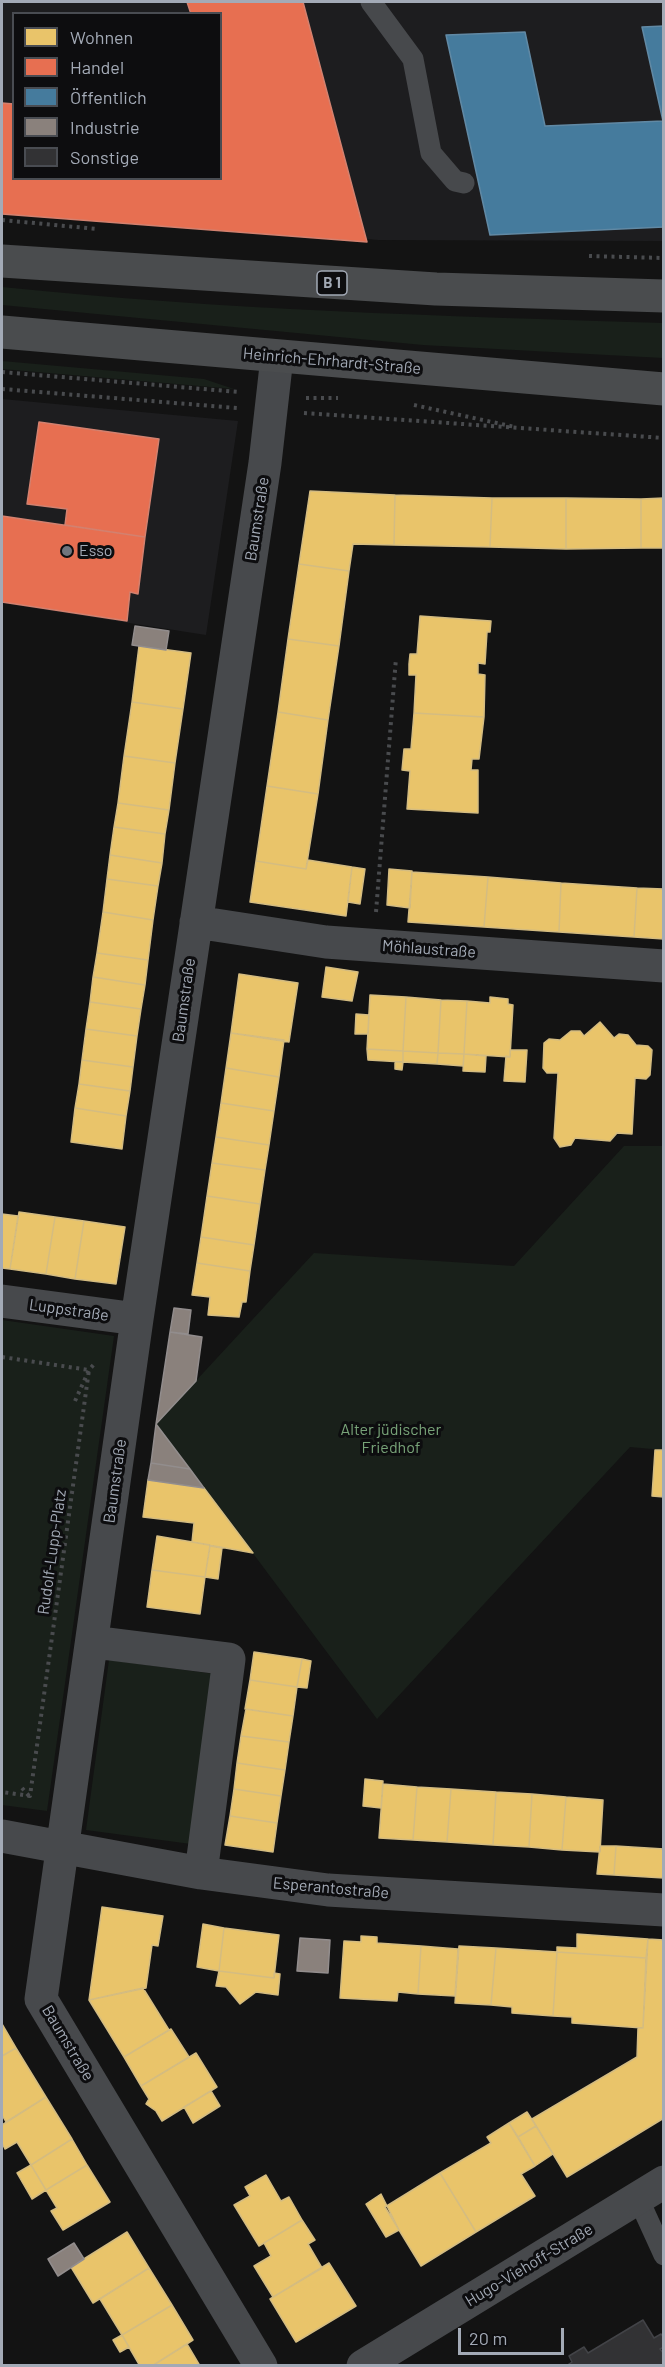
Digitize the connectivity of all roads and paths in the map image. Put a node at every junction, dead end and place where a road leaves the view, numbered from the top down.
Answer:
1 (371, 2) edge
2 (464, 183) dead end
3 (2, 220) edge
4 (104, 230) dead end
5 (581, 256) dead end
6 (663, 258) edge
7 (2, 261) edge
8 (663, 296) edge
9 (2, 332) edge
10 (277, 357) junction
11 (2, 372) edge
12 (2, 389) edge
13 (663, 389) edge
14 (237, 392) dead end
15 (341, 398) dead end
16 (309, 399) dead end
17 (412, 405) dead end
18 (249, 409) dead end
19 (293, 412) dead end
20 (528, 430) junction
21 (663, 438) edge
22 (396, 658) dead end
23 (196, 922) junction
24 (373, 945) junction
25 (663, 966) edge
26 (2, 1300) edge
27 (137, 1319) junction
28 (2, 1358) edge
29 (93, 1642) junction
30 (2, 1792) edge
31 (2, 1836) edge
32 (64, 1846) junction
33 (201, 1873) junction
34 (663, 1910) edge
35 (651, 2190) edge
36 (663, 2255) edge
37 (261, 2366) edge
38 (363, 2366) edge

1 - 2 lane
3 - 4 path
5 - 6 path
7 - 8 main road, B 1
9 - 10 main road, Heinrich-Ehrhardt-Straße
10 - 13 main road, Heinrich-Ehrhardt-Straße
10 - 23 street, Baumstraße
11 - 14 path
12 - 18 path
15 - 16 path
17 - 20 path
19 - 20 path
20 - 21 path
22 - 24 path
23 - 24 street, Möhlaustraße
23 - 27 street, Baumstraße
24 - 25 street, Möhlaustraße
26 - 27 street, Luppstraße
27 - 29 street, Baumstraße
28 - 30 path, Rudolf-Lupp-Platz
29 - 32 street, Baumstraße
29 - 33 street
31 - 32 street, Esperantostraße
32 - 33 street, Esperantostraße
32 - 37 street, Baumstraße
33 - 34 street, Esperantostraße
35 - 36 lane
35 - 38 street, Hugo-Viehoff-Straße

